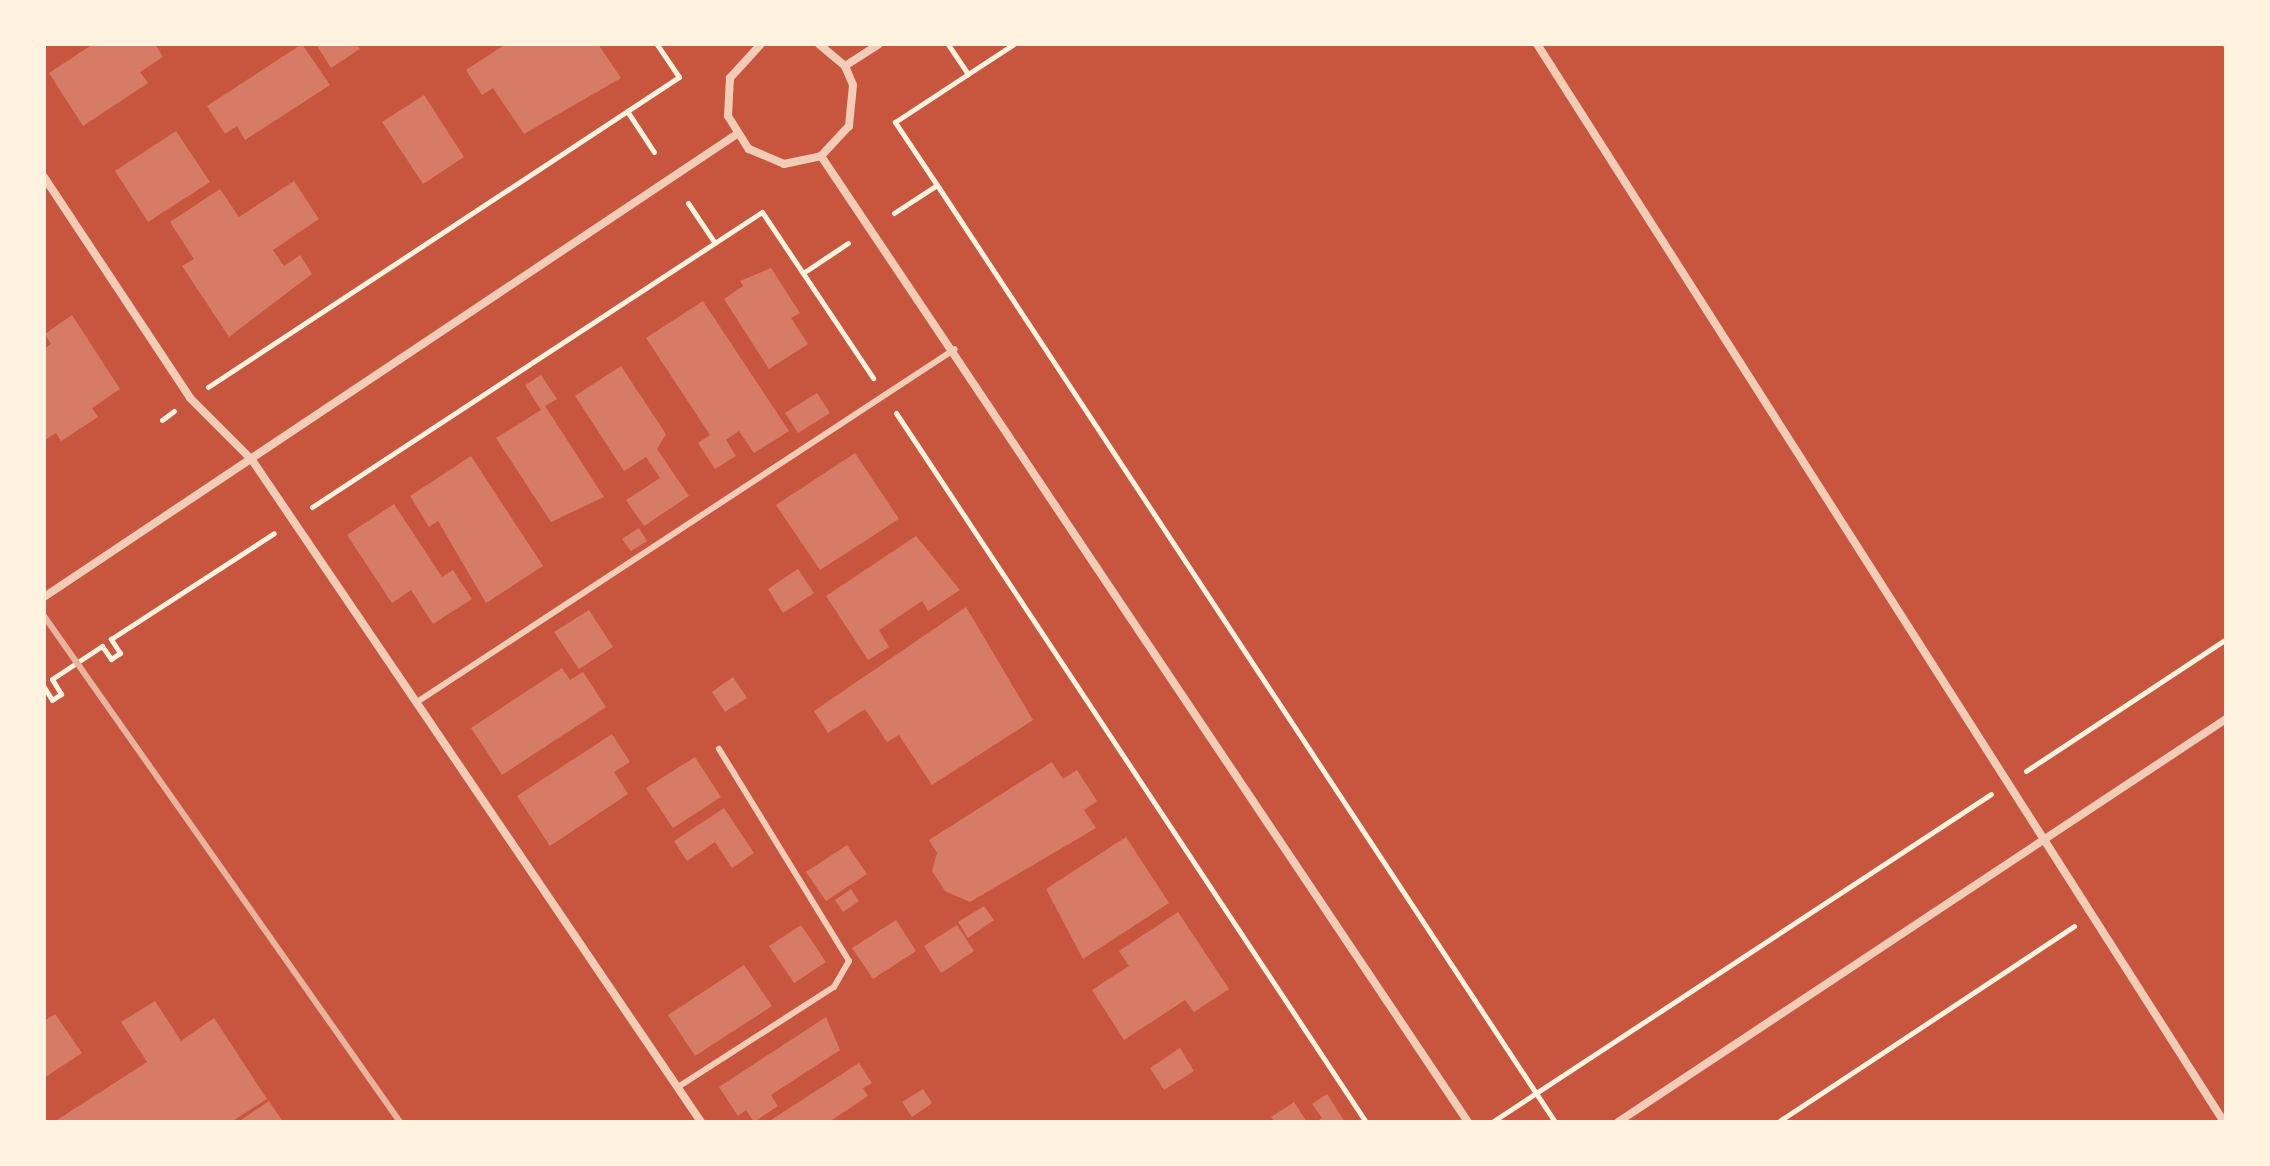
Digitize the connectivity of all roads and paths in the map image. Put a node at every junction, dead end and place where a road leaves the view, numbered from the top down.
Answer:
1 (657, 44) edge
2 (819, 44) edge
3 (879, 44) edge
4 (948, 44) edge
5 (1014, 44) edge
6 (1537, 44) edge
7 (756, 45) edge
8 (845, 66) junction
9 (968, 74) junction
10 (627, 111) junction
11 (737, 134) junction
12 (654, 152) dead end
13 (821, 156) junction
14 (44, 177) edge
15 (937, 185) junction
16 (688, 203) dead end
17 (894, 213) dead end
18 (715, 243) junction
19 (848, 243) dead end
20 (803, 273) junction
21 (955, 349) junction
22 (211, 385) dead end
23 (884, 395) junction
24 (252, 460) junction
25 (306, 512) dead end
26 (286, 525) dead end
27 (44, 597) edge
28 (2226, 639) edge
29 (44, 687) edge
30 (417, 702) junction
31 (2226, 719) edge
32 (719, 749) dead end
33 (2012, 780) junction
34 (2046, 832) junction
35 (2095, 913) junction
36 (678, 1087) junction
37 (1536, 1093) junction
38 (701, 1122) edge
39 (1366, 1122) edge
40 (1468, 1122) edge
41 (1492, 1122) edge
42 (1555, 1122) edge
43 (1618, 1122) edge
44 (1778, 1122) edge
45 (2224, 1122) edge

1 - 10 path
2 - 8 street
3 - 8 street
4 - 9 path
5 - 9 path
6 - 33 street
7 - 11 street
8 - 13 street
9 - 15 path
10 - 12 path
10 - 22 path
11 - 13 street
11 - 24 street
13 - 21 street
14 - 24 street
15 - 17 path
15 - 37 path
16 - 18 path
18 - 20 path
18 - 25 path
19 - 20 path
20 - 23 path
21 - 23 lane
21 - 40 street
23 - 30 lane
23 - 39 path
24 - 27 street
24 - 30 street
26 - 29 path
28 - 33 path
30 - 36 street
31 - 34 street
32 - 36 lane
33 - 34 street
33 - 37 path
34 - 35 street
34 - 43 street
35 - 44 path
35 - 45 street
36 - 38 street
37 - 41 path
37 - 42 path

